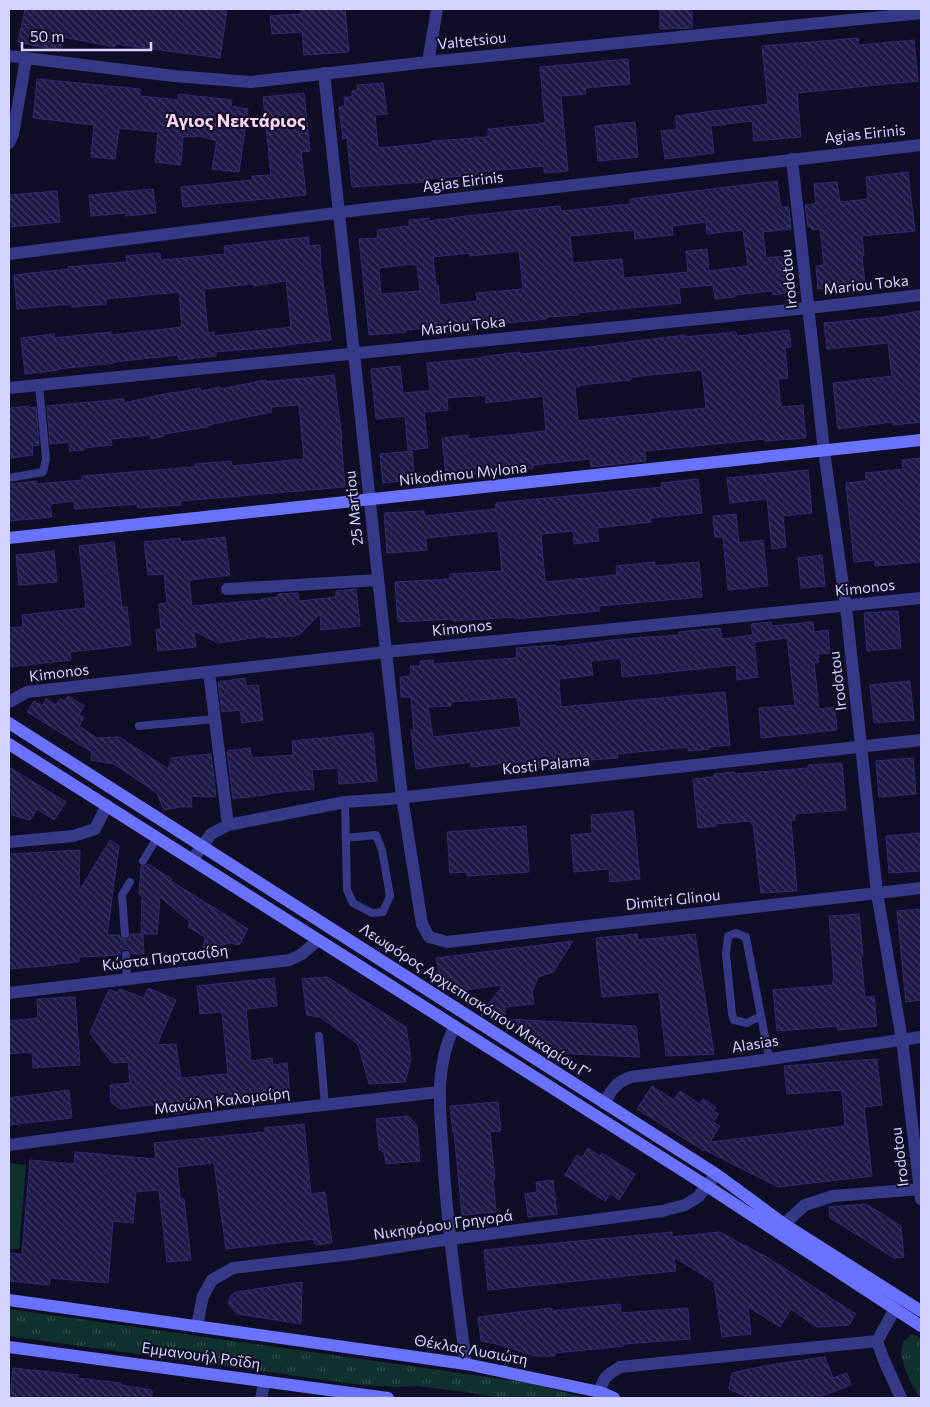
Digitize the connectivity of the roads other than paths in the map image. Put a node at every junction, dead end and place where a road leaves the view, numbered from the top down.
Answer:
1 (437, 9) edge
2 (921, 13) edge
3 (9, 56) edge
4 (26, 59) junction
5 (428, 62) junction
6 (324, 73) junction
7 (9, 143) edge
8 (921, 145) edge
9 (792, 159) junction
10 (339, 213) junction
11 (9, 254) edge
12 (921, 295) edge
13 (809, 308) junction
14 (355, 353) junction
15 (39, 384) junction
16 (9, 388) edge
17 (921, 440) edge
18 (824, 451) junction
19 (9, 478) edge
20 (370, 500) junction
21 (9, 538) edge
22 (378, 580) junction
23 (227, 589) dead end
24 (921, 598) edge
25 (846, 607) junction
26 (386, 652) junction
27 (209, 672) junction
28 (9, 702) edge
29 (215, 719) junction
30 (9, 723) edge
31 (139, 726) dead end
32 (921, 740) edge
33 (9, 744) edge
34 (862, 747) junction
35 (402, 797) junction
36 (345, 802) junction
37 (107, 805) junction
38 (228, 825) junction
39 (157, 838) junction
40 (346, 838) junction
41 (9, 842) edge
42 (202, 846) junction
43 (192, 860) junction
44 (143, 861) dead end
45 (130, 882) dead end
46 (921, 888) edge
47 (877, 893) junction
48 (124, 934) dead end
49 (429, 938) joint
50 (318, 940) junction
51 (126, 955) dead end
52 (127, 979) junction
53 (9, 993) edge
54 (761, 1016) junction
55 (454, 1027) junction
56 (319, 1036) dead end
57 (921, 1037) edge
58 (902, 1040) junction
59 (769, 1058) junction
60 (439, 1092) junction
61 (604, 1103) junction
62 (325, 1105) junction
63 (9, 1144) edge
64 (716, 1174) junction
65 (707, 1186) junction
66 (921, 1189) edge
67 (921, 1199) edge
68 (784, 1224) junction
69 (450, 1239) junction
70 (9, 1300) edge
71 (895, 1309) junction
72 (921, 1311) edge
73 (197, 1326) junction
74 (921, 1326) edge
75 (877, 1342) junction
76 (9, 1347) edge
77 (466, 1364) junction
78 (265, 1381) junction
79 (600, 1392) junction
80 (261, 1398) edge
81 (388, 1398) edge
82 (614, 1398) edge
83 (901, 1398) edge

1 - 5 street
2 - 5 street, Valtetsiou
3 - 4 street, Valtetsiou
4 - 6 street, Valtetsiou
4 - 7 street
5 - 6 street, Valtetsiou
6 - 10 street, 25 Martiou
8 - 9 street, Agias Eirinis
9 - 10 street, Agias Eirinis
9 - 13 street, Irodotou
10 - 11 street, Agias Eirinis
10 - 14 street, 25 Martiou
12 - 13 street, Mariou Toka
13 - 14 street, Mariou Toka
13 - 18 street, Irodotou
14 - 15 street, Mariou Toka
14 - 20 street, 25 Martiou
15 - 16 street, Mariou Toka
15 - 19 lane
17 - 18 main road, Nikodimou Mylona
18 - 20 main road, Nikodimou Mylona
18 - 25 street, Irodotou
20 - 21 main road, Nikodimou Mylona
20 - 22 street, 25 Martiou
22 - 23 street
22 - 26 street, 25 Martiou
24 - 25 street, Kimonos
25 - 26 street, Kimonos
25 - 34 street, Irodotou
26 - 27 street, Kimonos
26 - 35 street, 25 Martiou
27 - 28 street, Kimonos
27 - 29 street
29 - 31 lane
29 - 38 street
30 - 42 main road, Λεωφόρος Αρχιεπισκόπου Μακαρίου Γ’
32 - 34 street, Kosti Palama
33 - 37 main road, Λεωφόρος Αρχιεπισκόπου Μακαρίου Γ’
34 - 35 street, Kosti Palama
34 - 47 street, Irodotou
35 - 36 street, Kosti Palama
35 - 49 street, 25 Martiou
36 - 38 street, Kosti Palama
36 - 40 lane
37 - 39 main road, Λεωφόρος Αρχιεπισκόπου Μακαρίου Γ’
37 - 41 street
38 - 42 street, Kosti Palama
39 - 43 main road, Λεωφόρος Αρχιεπισκόπου Μακαρίου Γ’
39 - 44 lane
40 - 40 lane
42 - 43 street, Kosti Palama
42 - 61 main road, Λεωφόρος Αρχιεπισκόπου Μακαρίου Γ’
43 - 50 main road, Λεωφόρος Αρχιεπισκόπου Μακαρίου Γ’
45 - 48 lane
46 - 47 street, Dimitri Glinou
47 - 49 street, Dimitri Glinou
47 - 58 street, Irodotou
50 - 52 street, Κώστα Παρτασίδη
50 - 55 main road, Λεωφόρος Αρχιεπισκόπου Μακαρίου Γ’
51 - 52 lane
52 - 53 street, Κώστα Παρτασίδη
54 - 54 lane
54 - 59 lane
55 - 60 street
55 - 65 main road, Λεωφόρος Αρχιεπισκόπου Μακαρίου Γ’
56 - 62 lane
57 - 58 street, Alasias
58 - 59 street, Alasias
58 - 66 street, Irodotou
59 - 61 street, Alasias
60 - 62 street, Μανώλη Καλομοίρη
60 - 69 street
61 - 64 main road, Λεωφόρος Αρχιεπισκόπου Μακαρίου Γ’
62 - 63 street, Μανώλη Καλομοίρη
64 - 65 street, Νικηφόρου Γρηγορά
64 - 68 main road, Λεωφόρος Αρχιεπισκόπου Μακαρίου Γ’
65 - 69 street, Νικηφόρου Γρηγορά
65 - 71 main road, Λεωφόρος Αρχιεπισκόπου Μακαρίου Γ’
66 - 67 street, Irodotou
66 - 68 street
68 - 72 main road, Λεωφόρος Αρχιεπισκόπου Μακαρίου Γ’
69 - 73 street, Νικηφόρου Γρηγορά
69 - 77 street
70 - 73 main road, Θέκλας Λυσιώτη
71 - 74 main road, Λεωφόρος Αρχιεπισκόπου Μακαρίου Γ’
71 - 75 street
73 - 77 main road, Θέκλας Λυσιώτη
75 - 79 street
75 - 83 street
76 - 78 main road, Εμμανουήλ Ροΐδη
77 - 79 main road, Θέκλας Λυσιώτη
78 - 80 street
78 - 81 main road, Εμμανουήλ Ροΐδη
79 - 82 main road, Θέκλας Λυσιώτη

